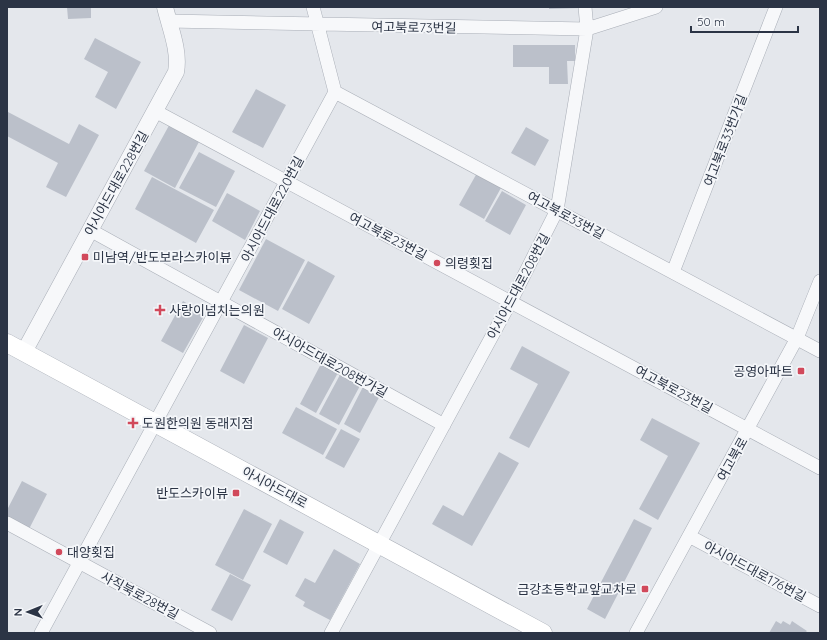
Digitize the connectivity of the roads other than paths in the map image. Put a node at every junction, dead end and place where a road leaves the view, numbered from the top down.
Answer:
1 (314, 7) edge
2 (584, 7) edge
3 (656, 7) edge
4 (776, 7) edge
5 (166, 14) edge
6 (318, 25) junction
7 (587, 29) junction
8 (334, 92) junction
9 (155, 112) junction
10 (286, 182) junction
11 (557, 210) junction
12 (90, 230) junction
13 (673, 272) junction
14 (820, 281) edge
15 (511, 301) junction
16 (221, 302) junction
17 (798, 338) junction
18 (7, 343) edge
19 (820, 351) edge
20 (24, 352) junction
21 (156, 423) junction
22 (444, 425) junction
23 (748, 428) junction
24 (820, 468) edge
25 (7, 523) edge
26 (689, 536) junction
27 (379, 543) junction
28 (80, 562) junction
29 (820, 606) edge
30 (190, 628) edge
31 (41, 633) edge
32 (210, 633) edge
33 (331, 633) edge
34 (543, 633) edge
35 (636, 633) edge

1 - 6 street
2 - 7 street, 아시아드대로208번길
3 - 7 street, 여고북로73번길
4 - 13 street, 여고북로33번가길
5 - 6 street, 여고북로73번길
5 - 9 street, 아시아드대로228번길
6 - 7 street, 여고북로73번길
6 - 8 street
7 - 11 street, 아시아드대로208번길
8 - 10 street, 아시아드대로220번길
8 - 11 street, 여고북로33번길
9 - 10 street, 여고북로23번길
9 - 12 street, 아시아드대로228번길
10 - 15 street, 여고북로23번길
10 - 16 street, 아시아드대로220번길
11 - 13 street, 여고북로33번길
11 - 15 street, 아시아드대로208번길
12 - 16 street, 아시아드대로208번가길
12 - 20 street, 아시아드대로228번길
13 - 17 street, 여고북로33번길
14 - 17 street, 여고북로
15 - 22 street, 아시아드대로208번길
15 - 23 street, 여고북로23번길
16 - 21 street, 아시아드대로220번길
16 - 22 street, 아시아드대로208번가길
17 - 19 street, 여고북로33번길
17 - 23 street, 여고북로
18 - 20 main road, 아시아드대로
20 - 21 main road, 아시아드대로
21 - 27 main road, 아시아드대로
21 - 28 street, 아시아드대로220번길
22 - 27 street, 아시아드대로208번길
23 - 24 street, 여고북로23번길
23 - 26 street, 여고북로
25 - 28 street, 사직북로28번길
26 - 29 street, 아시아드대로176번길
26 - 35 street, 여고북로
27 - 33 street, 아시아드대로208번길
27 - 34 main road, 아시아드대로
28 - 30 street, 사직북로28번길
28 - 31 street, 아시아드대로220번길
30 - 32 street, 사직북로28번길

